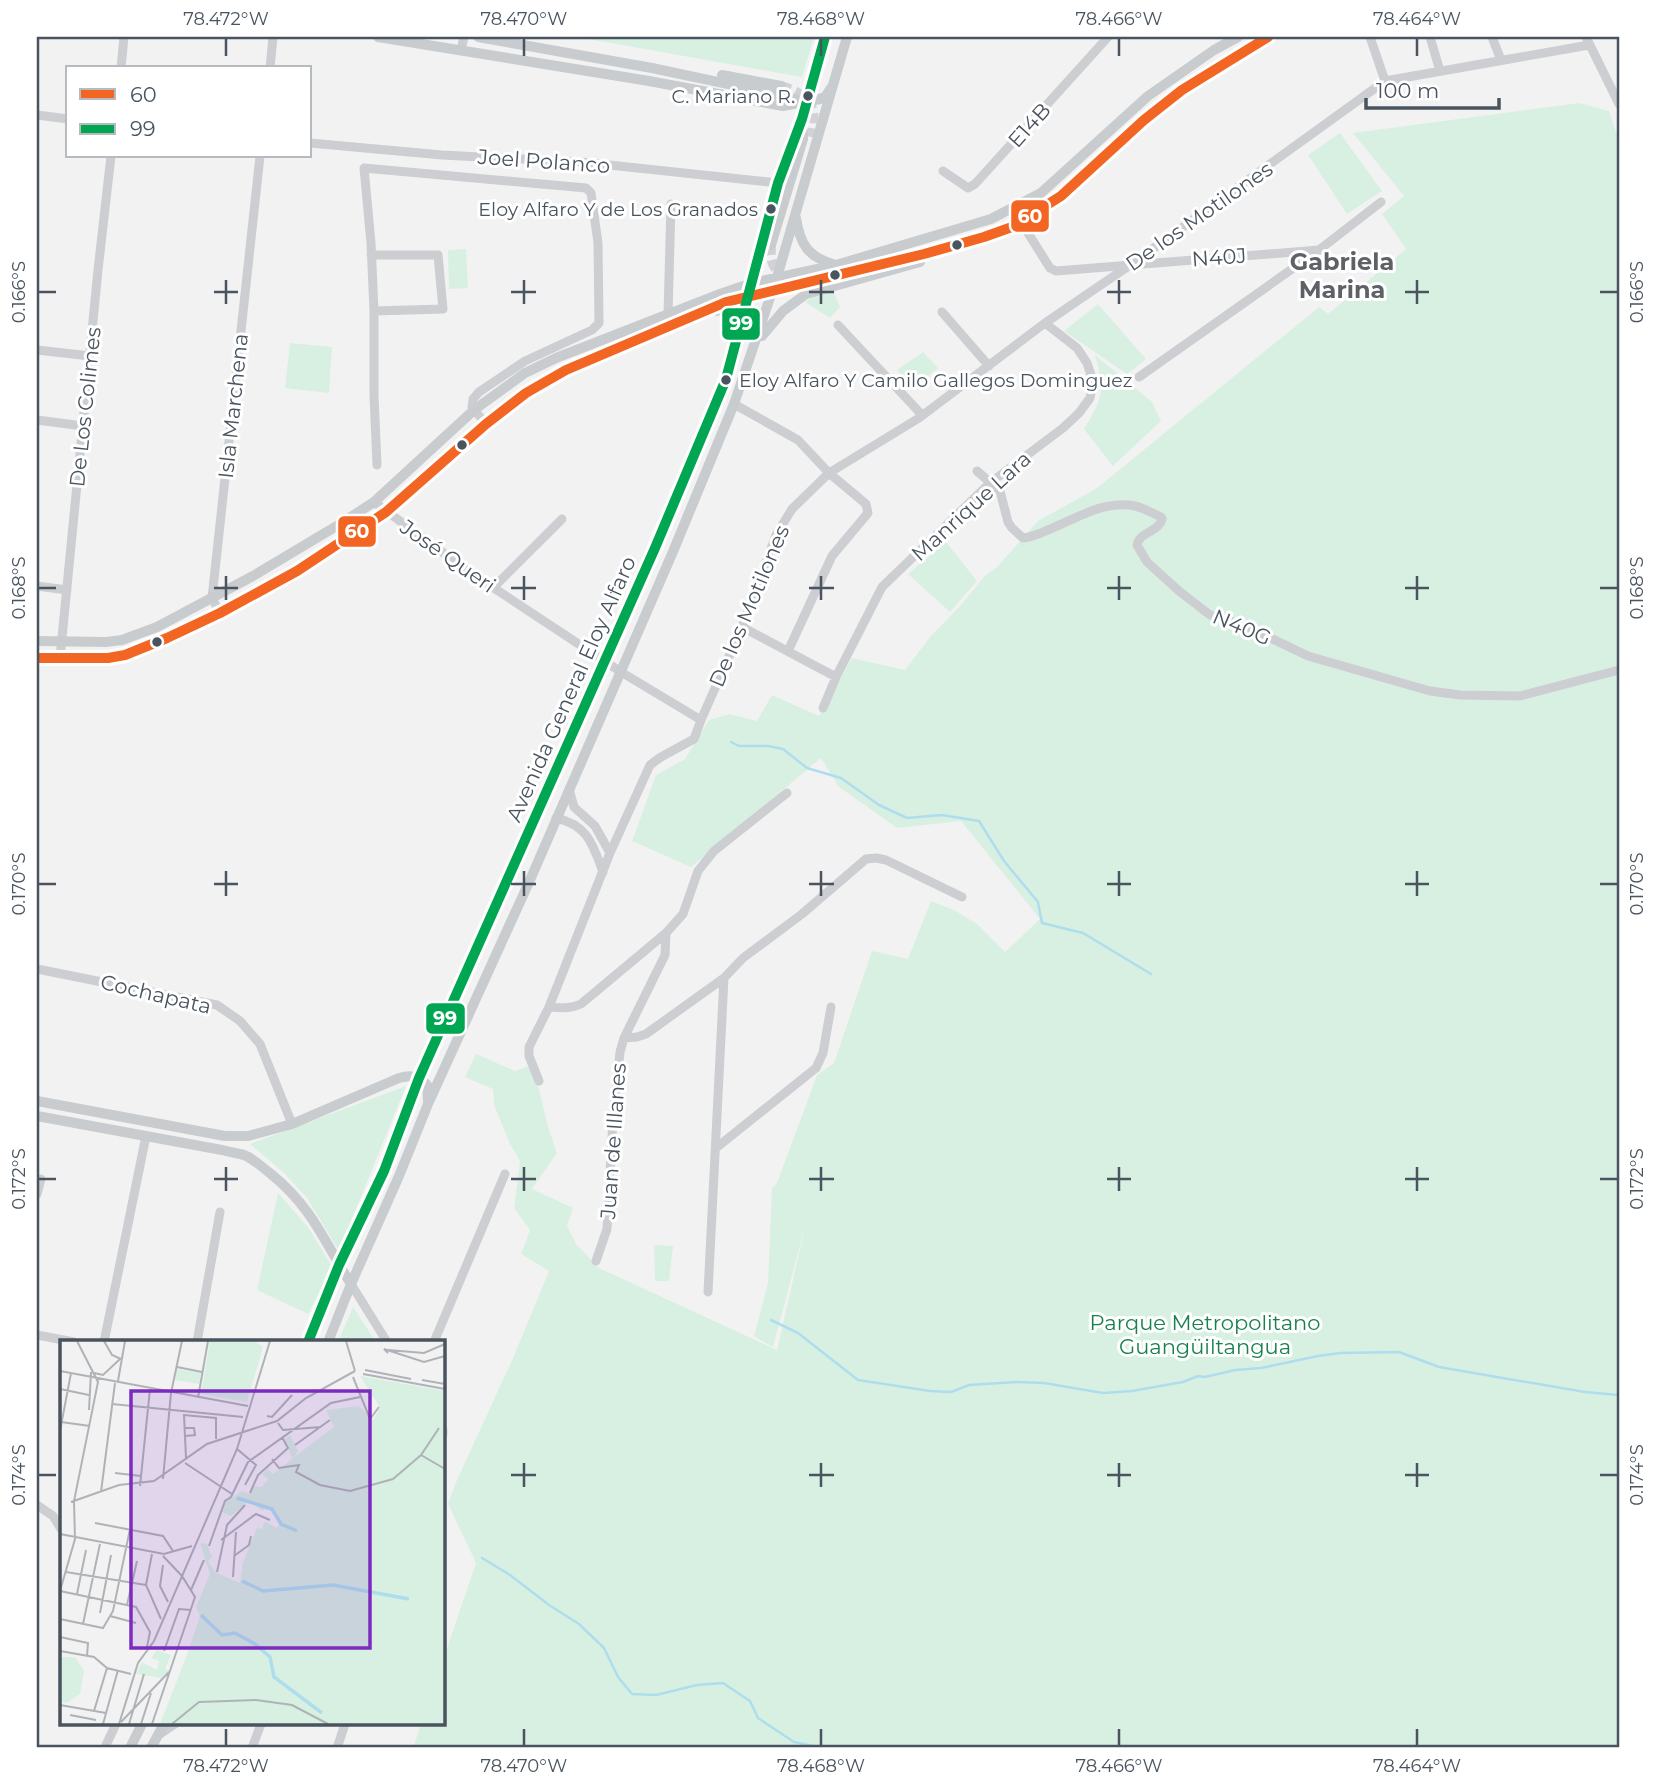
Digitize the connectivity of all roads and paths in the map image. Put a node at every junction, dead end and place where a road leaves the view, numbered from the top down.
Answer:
1 (124, 37) edge
2 (273, 37) edge
3 (378, 37) edge
4 (464, 37) edge
5 (478, 37) edge
6 (825, 37) edge
7 (847, 37) edge
8 (1108, 37) edge
9 (1238, 37) edge
10 (1268, 37) edge
11 (1370, 37) edge
12 (1430, 37) edge
13 (1492, 37) edge
14 (1587, 41) edge
15 (461, 50) junction
16 (1501, 60) junction
17 (121, 66) edge
18 (270, 66) edge
19 (652, 68) junction
20 (1440, 71) junction
21 (1385, 81) junction
22 (835, 82) junction
23 (781, 86) tunnel mouth
24 (807, 103) junction
25 (1619, 104) edge
26 (37, 115) edge
27 (802, 118) junction
28 (66, 119) edge
29 (811, 137) tunnel mouth
30 (312, 143) edge
31 (111, 158) edge
32 (260, 158) edge
33 (943, 171) dead end
34 (778, 183) junction
35 (1381, 202) dead end
36 (671, 204) dead end
37 (795, 215) junction
38 (1017, 224) junction
39 (771, 245) tunnel mouth
40 (1319, 250) junction
41 (371, 255) junction
42 (782, 261) junction
43 (1133, 263) junction
44 (836, 265) junction
45 (777, 277) junction
46 (816, 280) tunnel mouth
47 (752, 283) junction
48 (723, 301) junction
49 (374, 311) junction
50 (942, 313) dead end
51 (668, 314) junction
52 (1045, 323) junction
53 (838, 325) dead end
54 (740, 333) junction
55 (37, 350) edge
56 (752, 354) junction
57 (90, 356) junction
58 (989, 366) junction
59 (1139, 377) dead end
60 (734, 404) junction
61 (474, 410) junction
62 (922, 415) junction
63 (37, 420) edge
64 (486, 424) junction
65 (83, 426) junction
66 (377, 465) dead end
67 (977, 471) dead end
68 (830, 473) junction
69 (990, 483) junction
70 (374, 502) junction
71 (386, 512) junction
72 (562, 519) dead end
73 (655, 548) junction
74 (672, 554) junction
75 (37, 586) edge
76 (493, 588) junction
77 (67, 590) junction
78 (212, 598) junction
79 (220, 613) junction
80 (742, 627) junction
81 (37, 641) edge
82 (62, 642) junction
83 (788, 651) junction
84 (37, 658) edge
85 (60, 659) junction
86 (605, 660) junction
87 (1619, 670) edge
88 (621, 672) junction
89 (836, 677) junction
90 (823, 708) dead end
91 (701, 720) junction
92 (569, 789) junction
93 (788, 793) dead end
94 (556, 818) junction
95 (610, 853) junction
96 (603, 872) junction
97 (962, 897) dead end
98 (666, 933) junction
99 (37, 969) edge
100 (724, 978) junction
101 (549, 1007) junction
102 (831, 1007) dead end
103 (624, 1038) junction
104 (419, 1078) junction
105 (539, 1081) dead end
106 (37, 1101) edge
107 (428, 1104) junction
108 (37, 1116) edge
109 (292, 1124) junction
110 (146, 1136) junction
111 (225, 1136) junction
112 (248, 1136) junction
113 (716, 1148) junction
114 (222, 1150) junction
115 (245, 1155) junction
116 (505, 1174) dead end
117 (41, 1179) dead end
118 (37, 1194) edge
119 (220, 1212) dead end
120 (596, 1261) dead end
121 (339, 1265) junction
122 (351, 1284) junction
123 (708, 1292) dead end
124 (37, 1335) edge
125 (63, 1340) edge
126 (104, 1340) edge
127 (197, 1340) edge
128 (309, 1340) edge
129 (329, 1340) edge
130 (386, 1340) edge
131 (435, 1340) edge
132 (37, 1505) edge
133 (60, 1527) edge
134 (115, 1726) edge
135 (141, 1726) edge
136 (163, 1726) edge
137 (172, 1726) edge
138 (260, 1726) edge
139 (344, 1726) edge
140 (159, 1735) junction
141 (106, 1748) edge
142 (130, 1748) edge
143 (151, 1748) edge
144 (252, 1748) edge
145 (337, 1748) edge

1 - 17 street
2 - 18 street
3 - 15 main road
4 - 15 street
5 - 19 main road
6 - 24 main road, Avenida General Eloy Alfaro
7 - 22 main road, Avenida General Eloy Alfaro
8 - 33 street, E14B
9 - 44 main road
10 - 38 main road
11 - 21 street
12 - 20 street
13 - 16 street
14 - 16 street, De los Motilones
14 - 25 street
15 - 24 main road
16 - 20 street, De los Motilones
19 - 23 main road
19 - 24 main road
20 - 21 street, De los Motilones
21 - 43 street, De los Motilones
22 - 24 main road
22 - 37 main road, Avenida General Eloy Alfaro
24 - 27 main road, Avenida General Eloy Alfaro
26 - 28 street
27 - 34 main road, Avenida General Eloy Alfaro
27 - 39 main road
29 - 42 main road
30 - 34 street, Joel Polanco
31 - 57 street, De Los Colimes
32 - 78 street, Isla Marchena
34 - 47 main road, Avenida General Eloy Alfaro
35 - 40 street
36 - 51 street
37 - 42 main road, Avenida General Eloy Alfaro
37 - 44 main road
38 - 43 street, N40J
38 - 46 main road
38 - 56 main road
40 - 43 street, N40J
40 - 59 street
41 - 49 street
41 - 49 street
41 - 61 street
42 - 45 main road, Avenida General Eloy Alfaro
43 - 52 street, De los Motilones
44 - 45 main road
45 - 47 main road
45 - 56 main road, Avenida General Eloy Alfaro
47 - 48 main road
47 - 54 main road, Avenida General Eloy Alfaro
48 - 51 main road
48 - 54 main road
48 - 64 main road
49 - 66 street
50 - 58 street
51 - 61 main road
52 - 58 street, De los Motilones
52 - 69 street, Manrique Lara
53 - 62 street
54 - 73 main road, Avenida General Eloy Alfaro
55 - 57 street
56 - 60 main road, Avenida General Eloy Alfaro
57 - 65 street, De Los Colimes
58 - 62 street, De los Motilones
60 - 68 street
60 - 74 main road, Avenida General Eloy Alfaro
61 - 64 street
61 - 70 main road
62 - 68 street, De los Motilones
63 - 65 street
64 - 71 main road
65 - 77 street, De Los Colimes
67 - 69 street
68 - 80 street, De los Motilones
68 - 83 street
69 - 87 street, N40G
69 - 89 street, Manrique Lara
70 - 71 street, José Queri
70 - 78 main road
71 - 76 street, José Queri
71 - 79 main road
72 - 76 street
73 - 74 main road
73 - 86 main road, Avenida General Eloy Alfaro
74 - 88 main road, Avenida General Eloy Alfaro
75 - 77 street
76 - 86 street, José Queri
77 - 82 street, De Los Colimes
78 - 79 street
78 - 82 main road
79 - 85 main road
80 - 83 street
80 - 91 street, De los Motilones
81 - 82 main road
82 - 85 street, De Los Colimes
83 - 89 street
84 - 85 main road
86 - 88 street, José Queri
86 - 104 main road, Avenida General Eloy Alfaro
88 - 91 street, José Queri
88 - 92 main road, Avenida General Eloy Alfaro
89 - 90 street, Manrique Lara
91 - 95 street, De los Motilones
92 - 94 main road, Avenida General Eloy Alfaro
92 - 95 street
93 - 98 street, Juan de Illanes
94 - 96 street
94 - 107 main road, Avenida General Eloy Alfaro
95 - 96 street, De los Motilones
96 - 101 street, De los Motilones
97 - 100 street
98 - 101 street
98 - 103 street, Juan de Illanes
99 - 109 street, Cochapata
100 - 103 street
100 - 113 street
101 - 105 street, De los Motilones
102 - 113 street
103 - 120 street, Juan de Illanes
104 - 107 main road
104 - 109 main road
104 - 121 main road, Avenida General Eloy Alfaro
106 - 111 main road
107 - 122 main road, Avenida General Eloy Alfaro
108 - 110 main road
109 - 112 main road
110 - 114 main road
110 - 126 street
111 - 112 main road
111 - 114 main road
112 - 115 main road
113 - 123 street
114 - 115 main road
115 - 121 main road
116 - 131 street
117 - 118 street
119 - 127 street
121 - 122 main road
121 - 128 main road, Avenida General Eloy Alfaro
122 - 129 main road, Avenida General Eloy Alfaro
122 - 130 street
124 - 125 street
132 - 133 street
134 - 141 street
135 - 142 main road
136 - 140 main road
137 - 140 street
138 - 144 street
139 - 145 street
140 - 143 main road

